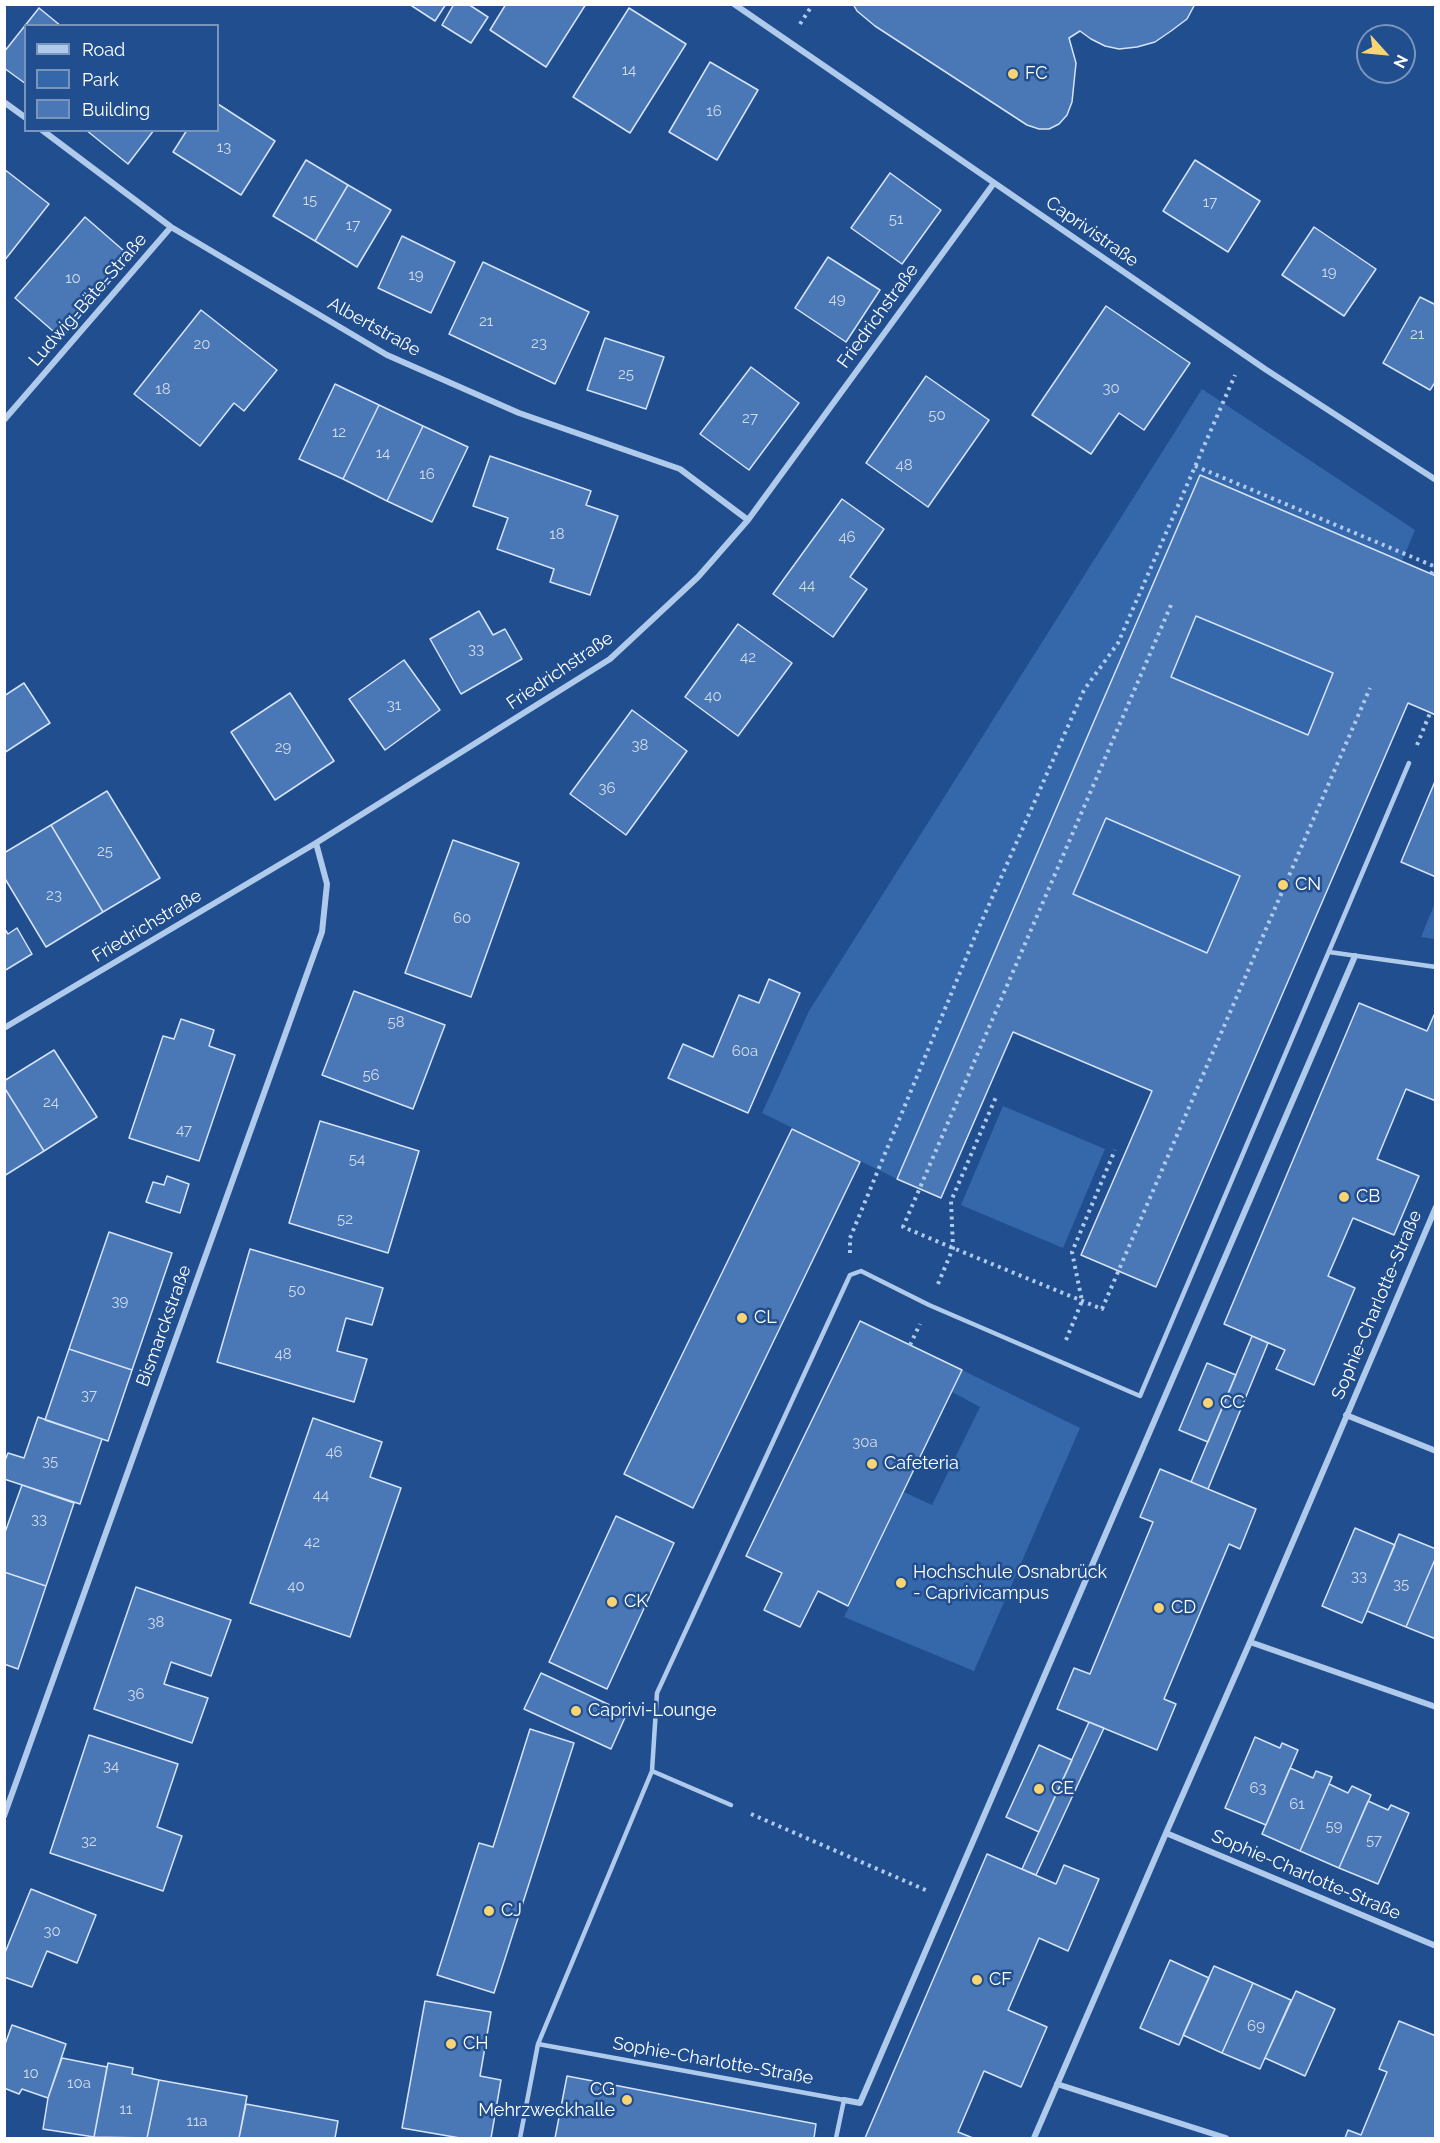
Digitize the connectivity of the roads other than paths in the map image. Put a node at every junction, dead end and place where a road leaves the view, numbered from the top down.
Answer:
1 (734, 4) edge
2 (4, 102) edge
3 (24, 117) edge
4 (45, 132) edge
5 (993, 183) junction
6 (171, 227) junction
7 (4, 420) edge
8 (1436, 480) edge
9 (748, 520) junction
10 (1409, 763) road end
11 (316, 843) junction
12 (1329, 952) junction
13 (1355, 956) junction
14 (1436, 967) edge
15 (4, 1028) edge
16 (1436, 1207) edge
17 (1346, 1415) junction
18 (1436, 1451) edge
19 (1251, 1642) junction
20 (1436, 1707) edge
21 (652, 1771) junction
22 (730, 1805) road end
23 (4, 1816) edge
24 (1166, 1833) junction
25 (1436, 1946) edge
26 (538, 2044) junction
27 (1057, 2084) junction
28 (844, 2100) junction
29 (520, 2139) edge
30 (836, 2139) edge
31 (1034, 2139) edge
32 (1226, 2139) edge

1 - 5 street, Caprivistraße
2 - 3 street
4 - 6 street, Albertstraße
5 - 8 street, Caprivistraße
5 - 9 street, Friedrichstraße
6 - 7 street, Ludwig-Bäte-Straße
6 - 9 street, Albertstraße
9 - 11 street, Friedrichstraße
10 - 12 lane
11 - 15 street, Friedrichstraße
11 - 23 street, Bismarckstraße
12 - 13 lane
12 - 21 lane
13 - 14 lane
13 - 28 street
16 - 17 street, Sophie-Charlotte-Straße
17 - 18 street, Sophie-Charlotte-Straße
17 - 19 street, Sophie-Charlotte-Straße
19 - 20 street
19 - 24 street, Sophie-Charlotte-Straße
21 - 22 lane
21 - 26 lane
24 - 25 street, Sophie-Charlotte-Straße
24 - 27 street, Sophie-Charlotte-Straße
26 - 28 lane, Sophie-Charlotte-Straße
26 - 29 lane
27 - 31 street, Sophie-Charlotte-Straße
27 - 32 street
28 - 30 lane

